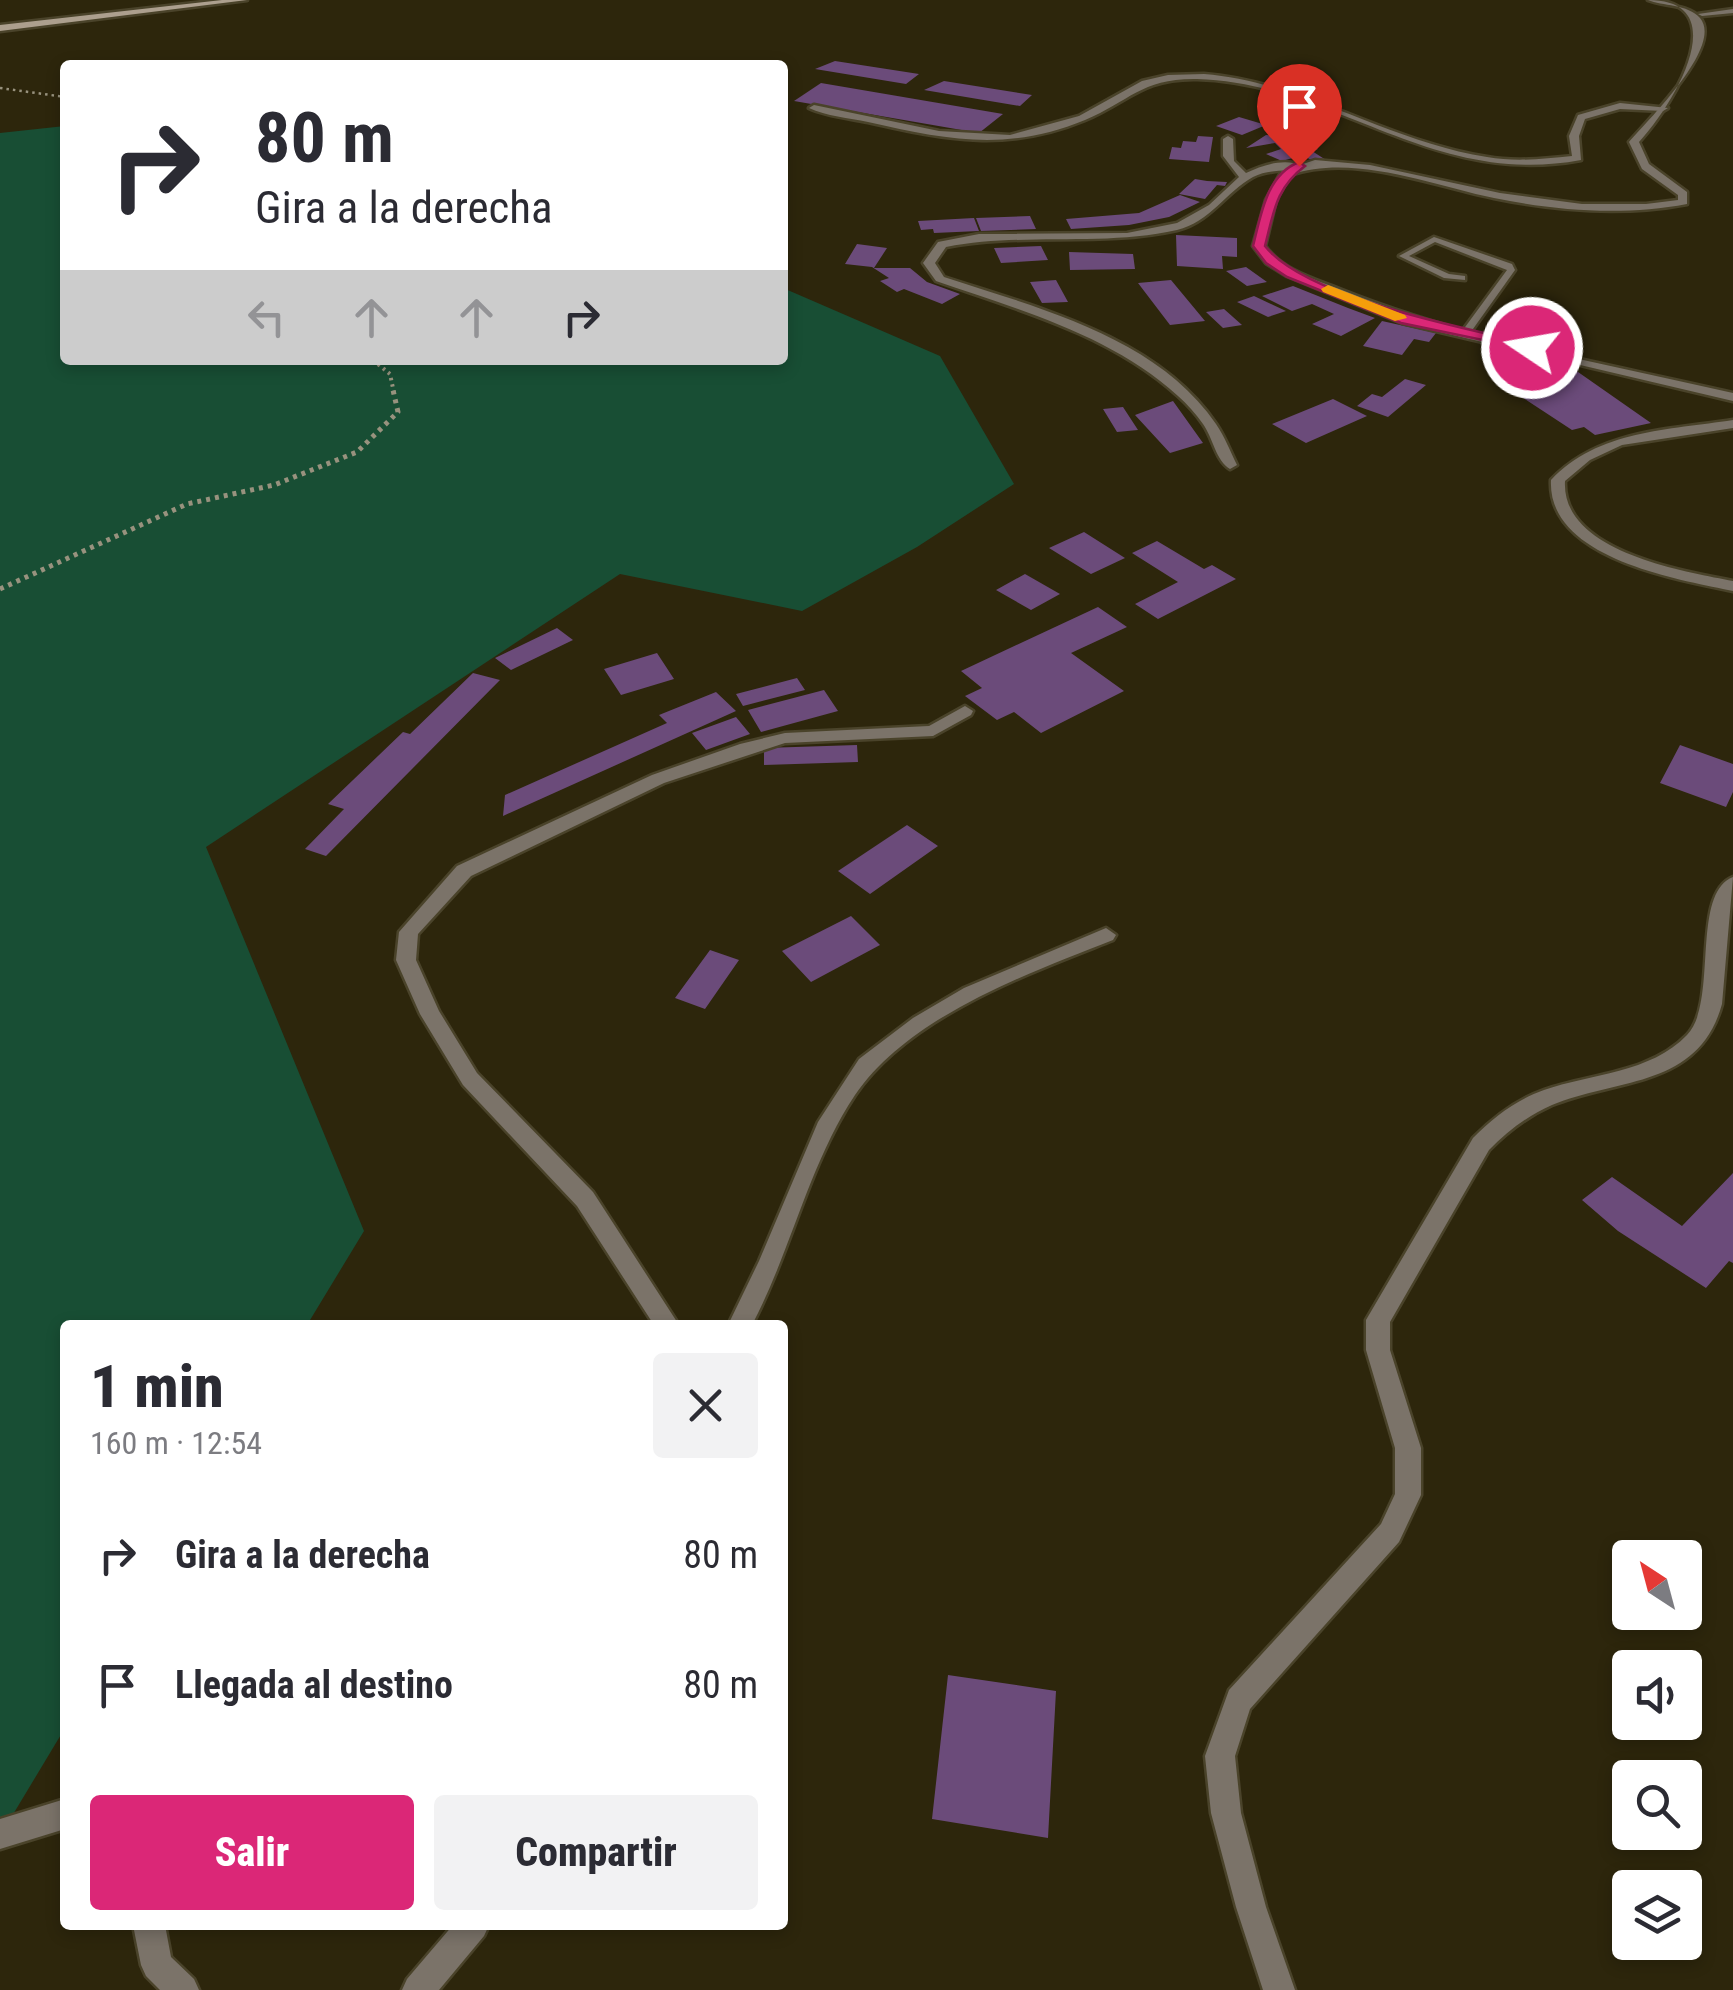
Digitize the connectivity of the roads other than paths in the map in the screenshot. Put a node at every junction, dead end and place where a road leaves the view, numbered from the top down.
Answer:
1 (242, 0) edge
2 (1652, 0) edge
3 (1733, 11) edge
4 (1702, 14) junction
5 (0, 28) edge
6 (814, 108) dead end
7 (1663, 108) junction
8 (1228, 139) dead end
9 (1299, 166) junction
10 (1244, 177) junction
11 (1462, 278) dead end
12 (1465, 334) junction
13 (1733, 397) edge
14 (1733, 424) edge
15 (1230, 465) dead end
16 (1733, 586) edge
17 (965, 711) dead end
18 (1733, 884) edge
19 (1106, 935) dead end
20 (665, 1320) edge
21 (743, 1320) edge
22 (60, 1816) edge
23 (0, 1834) edge
24 (150, 1930) edge
25 (468, 1930) edge
26 (183, 1990) edge
27 (418, 1990) edge
28 (1278, 1990) edge

1 - 5 main road
2 - 4 street
3 - 4 street
4 - 7 street
6 - 7 street
7 - 9 street
8 - 10 street
9 - 10 street
9 - 12 street
10 - 15 street
11 - 12 lane
12 - 13 street
14 - 16 street
17 - 20 street
18 - 28 street
19 - 21 street
22 - 23 street
24 - 26 street
25 - 27 street

